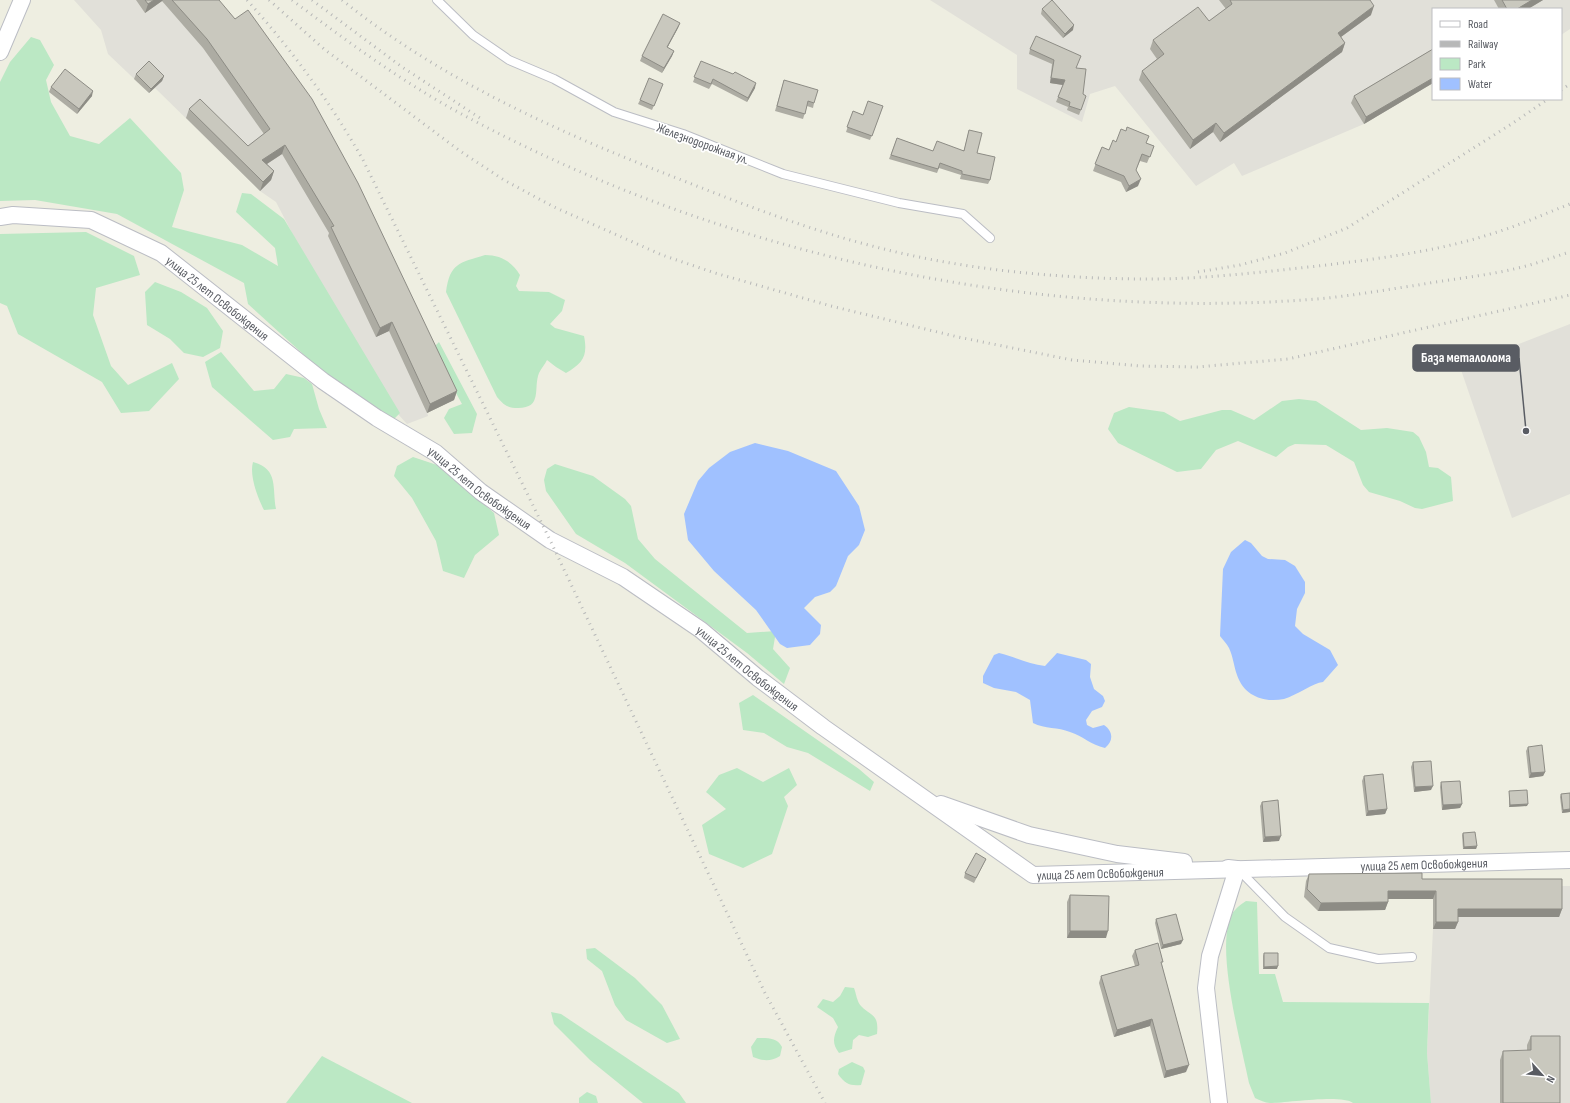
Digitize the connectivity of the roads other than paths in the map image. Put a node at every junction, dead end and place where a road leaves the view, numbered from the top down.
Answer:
1 (22, 0) edge
2 (437, 0) edge
3 (0, 52) edge
4 (0, 217) edge
5 (990, 238) dead end
6 (923, 798) junction
7 (1570, 860) edge
8 (1237, 869) junction
9 (1412, 957) dead end
10 (1220, 1103) edge

1 - 3 street
2 - 5 lane, Железнодорожная ул.
4 - 6 street, улица 25 лет Освобождения
6 - 8 street
6 - 8 street, улица 25 лет Освобождения
7 - 8 street, улица 25 лет Освобождения
8 - 9 lane
8 - 10 street

